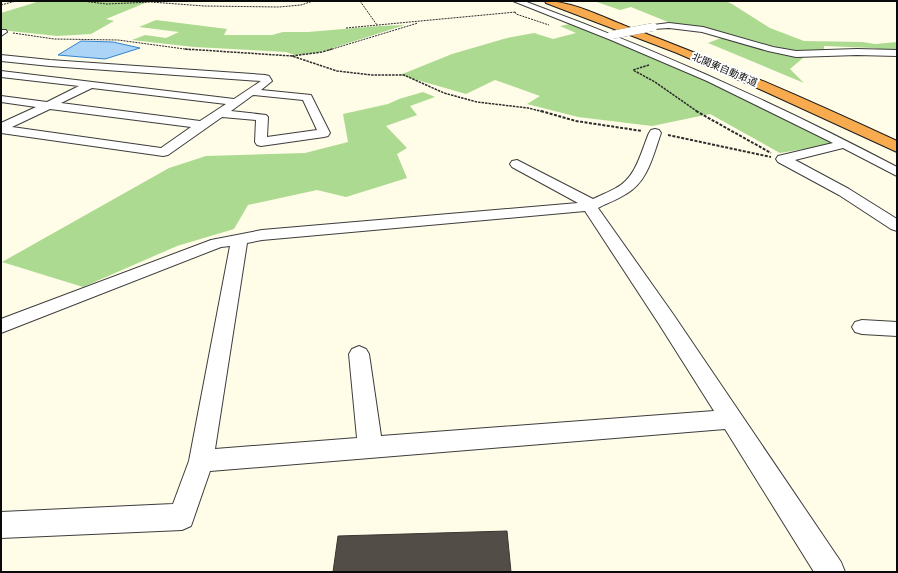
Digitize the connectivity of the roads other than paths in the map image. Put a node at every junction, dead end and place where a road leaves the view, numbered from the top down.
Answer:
1 (517, 1) edge
2 (549, 1) edge
3 (562, 1) edge
4 (610, 36) junction
5 (7, 48) dead end
6 (897, 53) edge
7 (1, 58) edge
8 (27, 60) junction
9 (50, 64) junction
10 (123, 69) junction
11 (1, 74) edge
12 (20, 76) junction
13 (1, 84) edge
14 (90, 84) junction
15 (250, 92) junction
16 (1, 99) edge
17 (235, 102) junction
18 (48, 105) junction
19 (219, 113) junction
20 (202, 125) junction
21 (1, 129) edge
22 (655, 133) road end
23 (897, 137) edge
24 (845, 144) junction
25 (897, 147) edge
26 (517, 164) dead end
27 (897, 172) edge
28 (590, 205) junction
29 (897, 226) edge
30 (239, 239) junction
31 (1, 326) edge
32 (862, 327) dead end
33 (897, 329) edge
34 (359, 354) dead end
35 (731, 419) junction
36 (370, 447) junction
37 (201, 461) junction
38 (1, 525) edge
39 (831, 572) edge

1 - 4 street
2 - 25 highway, 北関東自動車道
3 - 23 highway, 北関東自動車道
4 - 6 street, bridge
4 - 24 street
5 - 8 street
7 - 8 street
8 - 9 street
9 - 10 street
9 - 12 street
10 - 14 street
10 - 15 street
11 - 12 street
12 - 13 street
12 - 14 street
14 - 17 street
14 - 18 street
15 - 17 street
15 - 19 street
16 - 18 street
17 - 19 street
18 - 20 street
18 - 21 street
19 - 20 street
20 - 21 street
22 - 28 street
24 - 27 street
24 - 29 street
26 - 28 street
28 - 30 street
28 - 35 street
30 - 31 street
30 - 37 street
32 - 33 street
34 - 36 street
35 - 36 street
35 - 39 street
36 - 37 street
37 - 38 street

